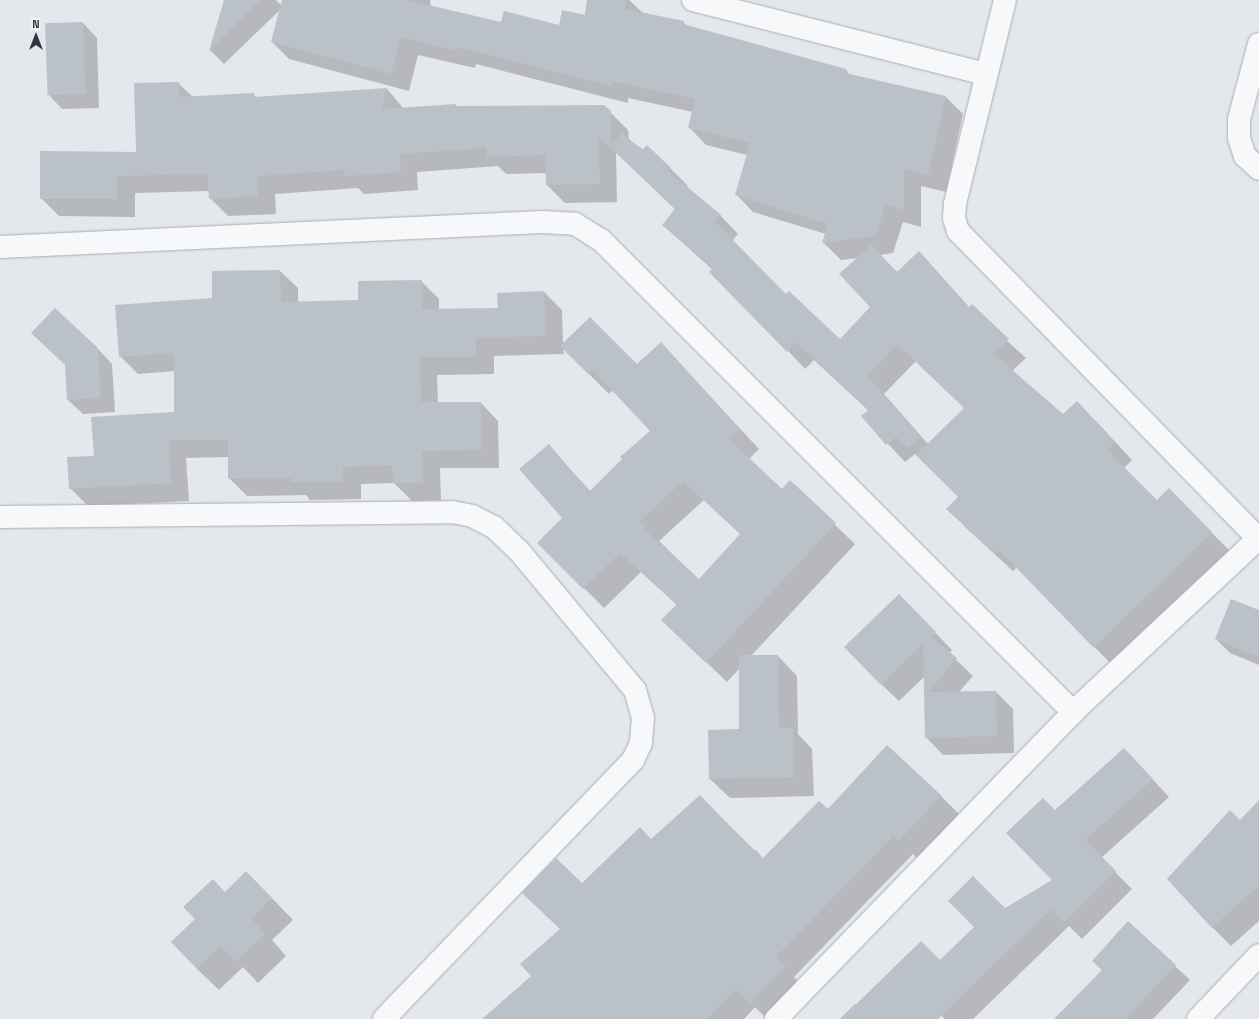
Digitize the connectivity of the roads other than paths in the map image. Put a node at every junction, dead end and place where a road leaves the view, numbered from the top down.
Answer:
1 (693, 0) edge
2 (1005, 0) edge
3 (757, 9) edge
4 (1259, 44) edge
5 (986, 74) junction
6 (1259, 169) edge
7 (0, 248) edge
8 (0, 517) edge
9 (1259, 539) edge
10 (1073, 712) junction
11 (1259, 955) edge
12 (384, 1019) edge
13 (776, 1019) edge
14 (1198, 1019) edge

1 - 3 street
2 - 5 street
3 - 5 street
4 - 6 street
5 - 9 street
7 - 10 street
8 - 12 street
9 - 10 street
10 - 13 street
11 - 14 street

